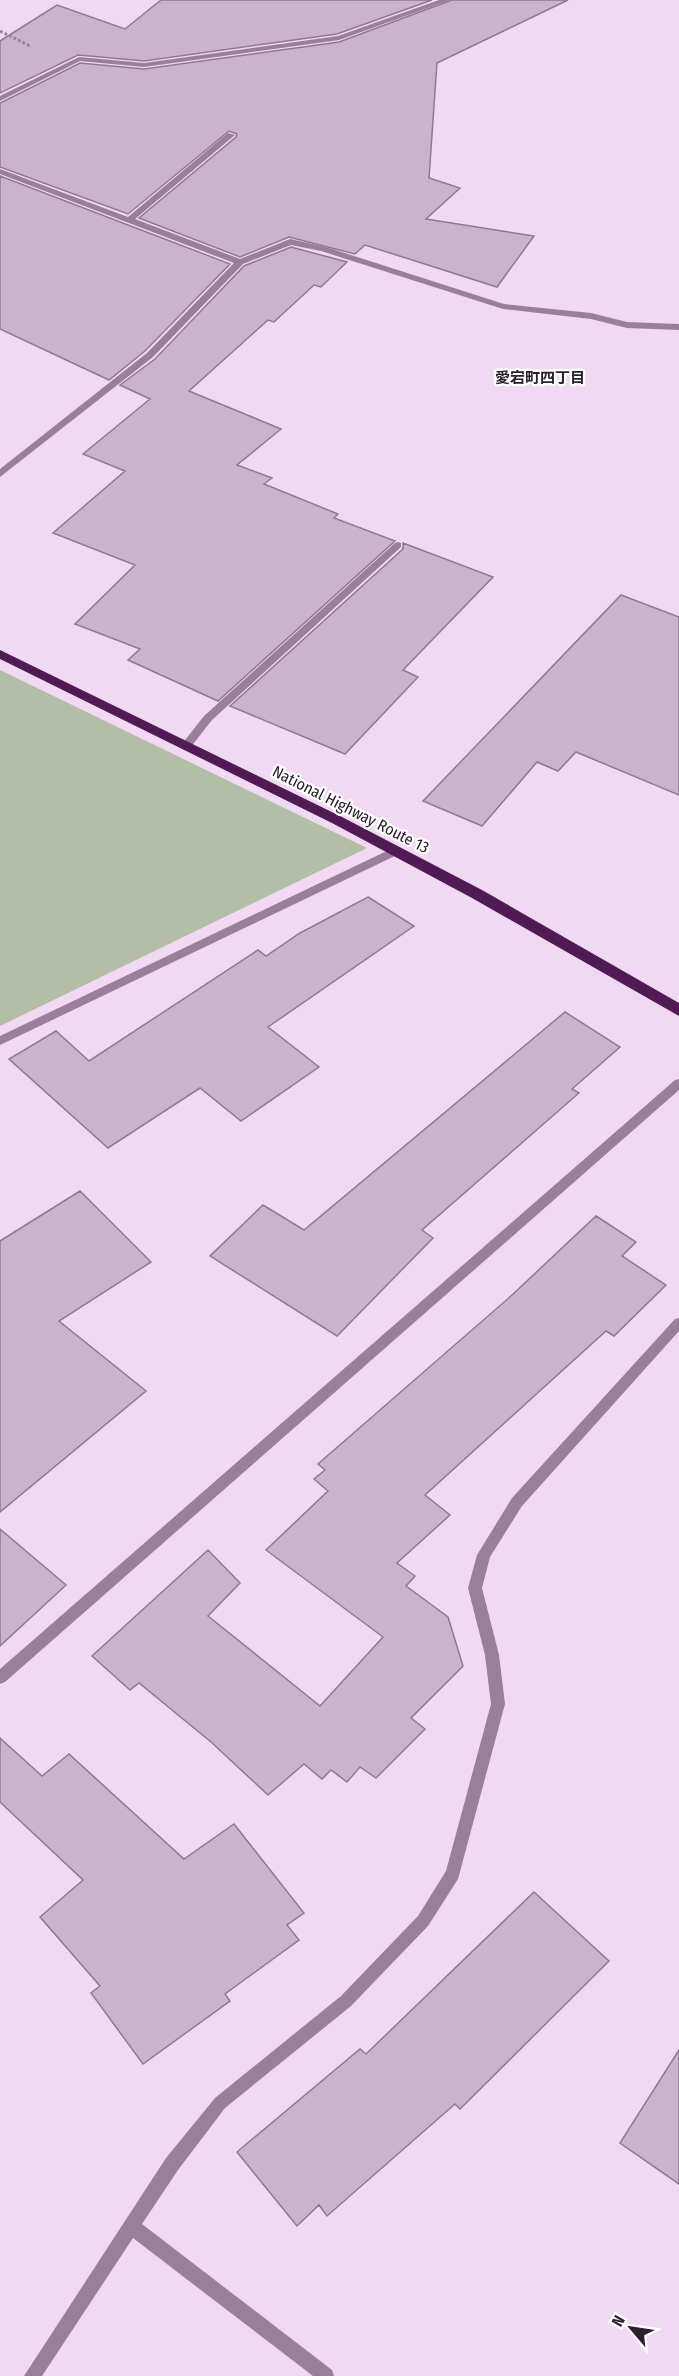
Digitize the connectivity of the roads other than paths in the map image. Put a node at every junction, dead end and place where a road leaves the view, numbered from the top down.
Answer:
1 (446, 0) edge
2 (0, 99) edge
3 (231, 135) dead end
4 (0, 171) edge
5 (129, 220) junction
6 (240, 262) junction
7 (679, 327) edge
8 (0, 474) edge
9 (398, 545) dead end
10 (0, 654) edge
11 (186, 746) junction
12 (395, 851) junction
13 (679, 1010) edge
14 (0, 1041) edge
15 (679, 1083) edge
16 (679, 1323) edge
17 (0, 1678) edge
18 (132, 2227) junction
19 (32, 2376) edge
20 (326, 2376) edge

1 - 2 street
3 - 5 street
4 - 5 street
5 - 6 street
6 - 7 street
6 - 8 street
9 - 11 street
10 - 11 highway, National Highway Route 13
11 - 12 highway, National Highway Route 13
12 - 13 highway, National Highway Route 13
12 - 14 street
15 - 17 street
16 - 18 street
18 - 19 street
18 - 20 street

